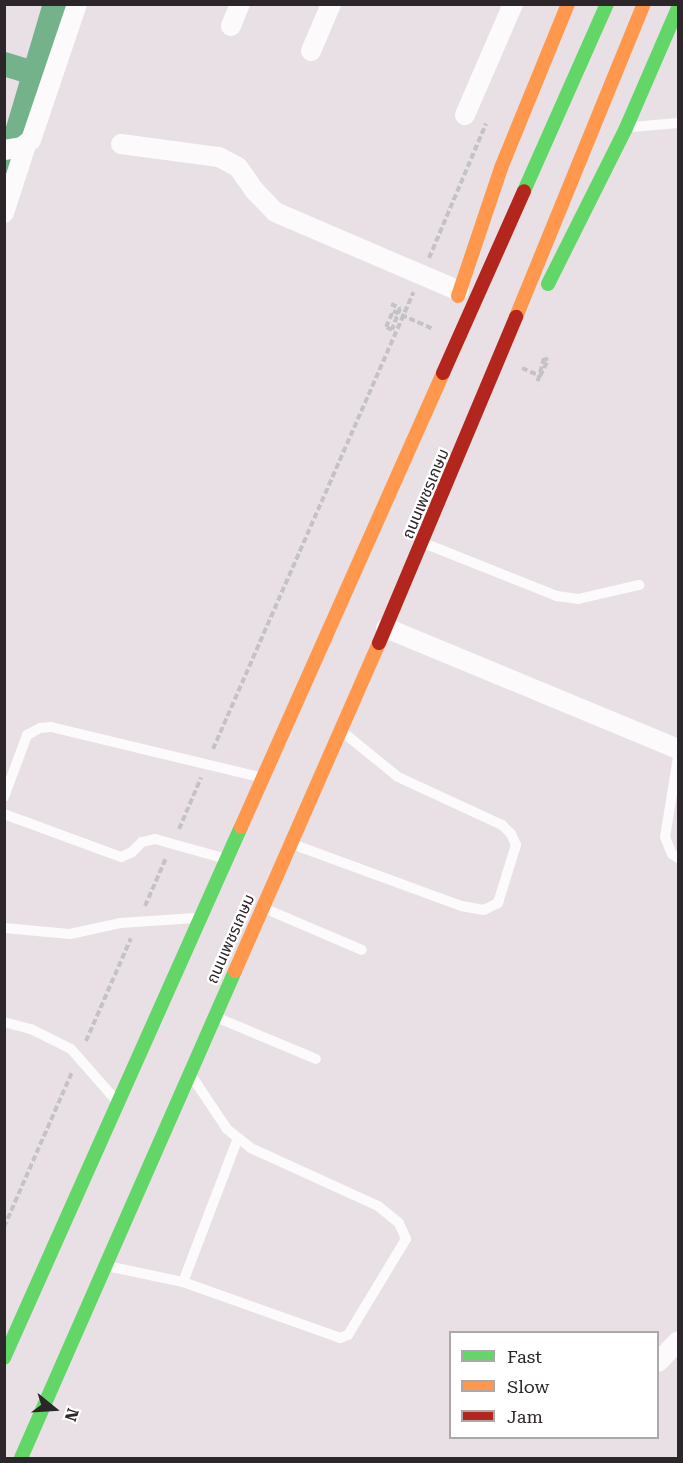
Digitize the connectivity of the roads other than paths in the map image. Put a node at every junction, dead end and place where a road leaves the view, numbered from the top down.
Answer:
1 (77, 4) edge
2 (240, 4) edge
3 (331, 4) edge
4 (513, 4) edge
5 (568, 4) edge
6 (607, 4) edge
7 (644, 4) edge
8 (678, 8) edge
9 (231, 26) dead end
10 (311, 51) dead end
11 (465, 115) dead end
12 (678, 123) edge
13 (626, 128) junction
14 (121, 144) dead end
15 (18, 147) edge
16 (4, 213) edge
17 (459, 291) junction
18 (426, 413) junction
19 (470, 432) junction
20 (423, 543) junction
21 (639, 585) dead end
22 (386, 628) junction
23 (342, 731) junction
24 (678, 749) edge
25 (678, 757) edge
26 (263, 777) junction
27 (4, 797) edge
28 (4, 814) edge
29 (292, 843) junction
30 (678, 858) edge
31 (226, 860) junction
32 (263, 907) junction
33 (201, 917) junction
34 (4, 928) edge
35 (362, 950) dead end
36 (215, 1017) junction
37 (4, 1022) edge
38 (316, 1059) dead end
39 (190, 1072) junction
40 (118, 1103) junction
41 (238, 1138) junction
42 (105, 1266) junction
43 (183, 1282) junction
44 (678, 1341) edge
45 (5, 1356) edge
46 (659, 1361) edge
47 (21, 1458) edge

1 - 15 street
2 - 9 street
3 - 10 street
4 - 11 street
5 - 17 main road, ถนนเพชรเกษม
6 - 18 main road, ถนนเพชรเกษม
7 - 19 main road, ถนนเพชรเกษม
8 - 13 main road, ถนนเพชรเกษม
12 - 13 lane
13 - 19 main road, ถนนเพชรเกษม
14 - 17 street
15 - 16 street
17 - 18 main road, ถนนเพชรเกษม
18 - 26 main road, ถนนเพชรเกษม
19 - 20 main road, ถนนเพชรเกษม
20 - 21 lane
20 - 22 main road, ถนนเพชรเกษม
22 - 23 main road, ถนนเพชรเกษม
22 - 24 street
23 - 29 main road, ถนนเพชรเกษม
23 - 29 lane
25 - 30 lane
26 - 27 lane
26 - 31 main road, ถนนเพชรเกษม
28 - 31 lane
29 - 32 main road, ถนนเพชรเกษม
31 - 33 main road, ถนนเพชรเกษม
32 - 35 lane
32 - 36 main road, ถนนเพชรเกษม
33 - 34 lane
33 - 40 main road, ถนนเพชรเกษม
36 - 38 lane
36 - 39 main road, ถนนเพชรเกษม
37 - 40 lane
39 - 41 lane
39 - 42 main road, ถนนเพชรเกษม
40 - 45 main road, ถนนเพชรเกษม
41 - 43 lane
41 - 43 lane
42 - 43 lane
42 - 47 main road, ถนนเพชรเกษม
44 - 46 street

